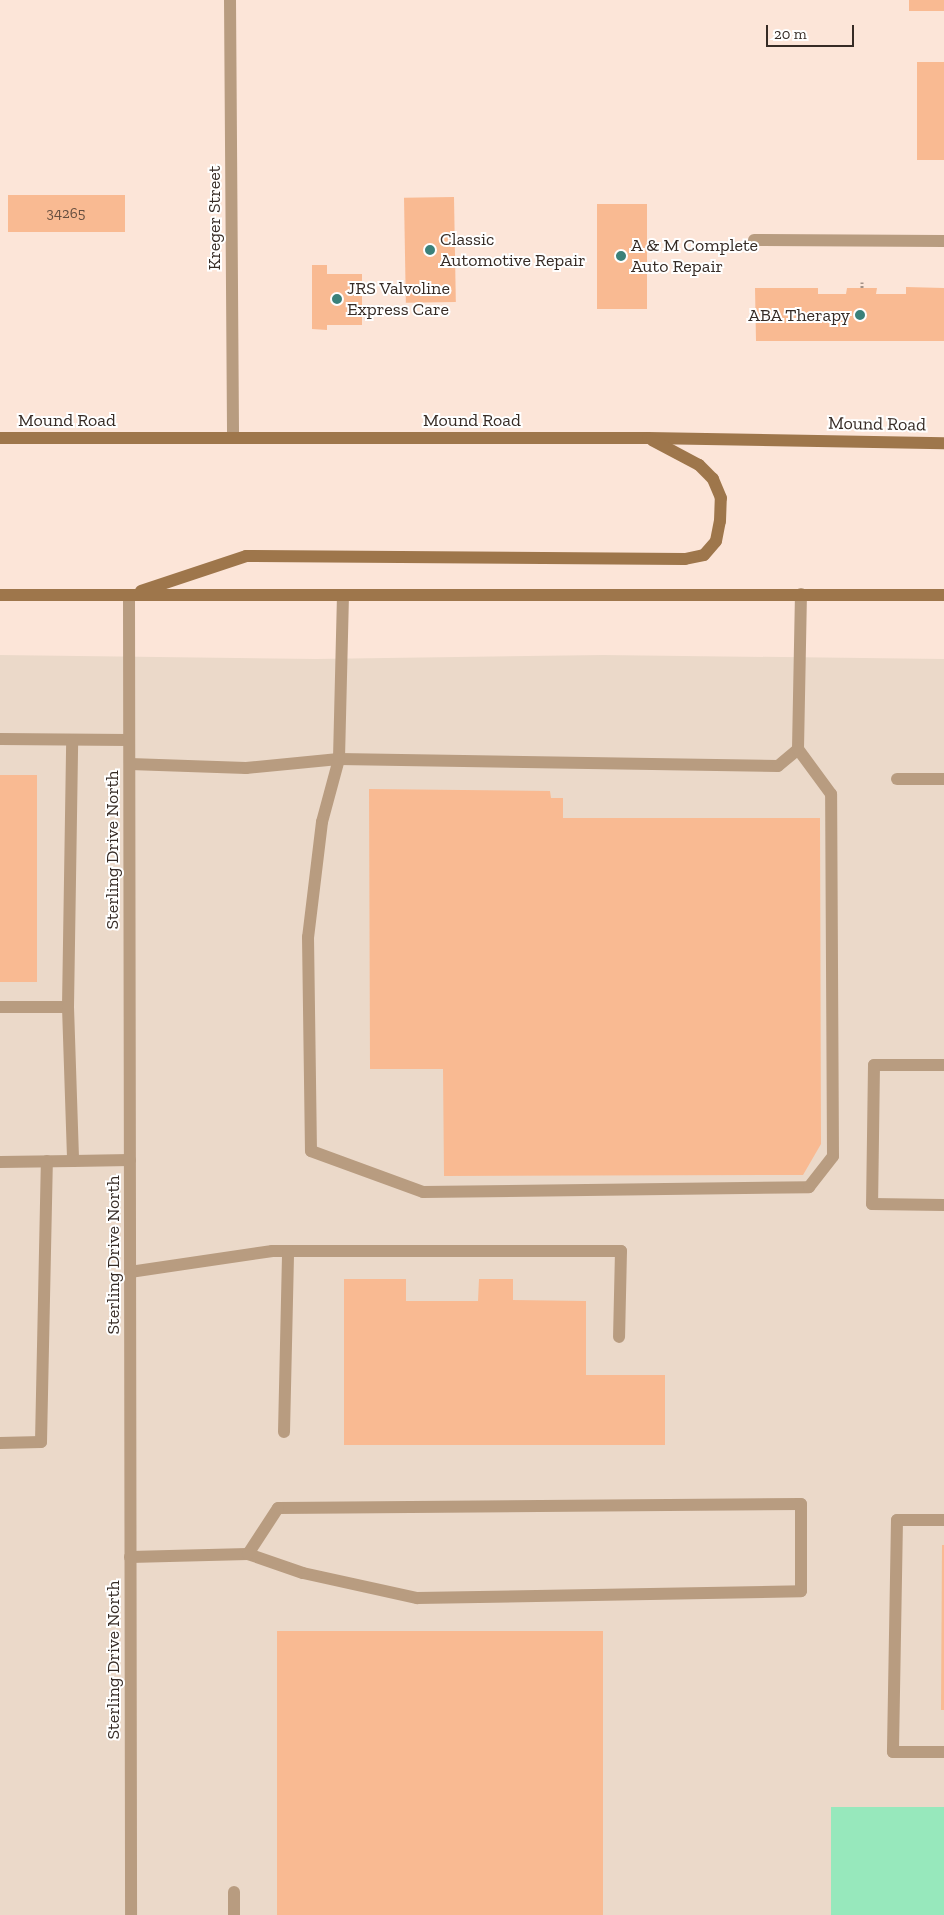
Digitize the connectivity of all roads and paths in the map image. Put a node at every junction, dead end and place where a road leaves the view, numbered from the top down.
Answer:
1 (230, 0) edge
2 (754, 240) dead end
3 (944, 241) edge
4 (862, 282) dead end
5 (862, 288) dead end
6 (233, 437) junction
7 (0, 438) edge
8 (648, 438) junction
9 (944, 443) edge
10 (801, 594) junction
11 (0, 595) edge
12 (129, 595) junction
13 (343, 595) junction
14 (944, 595) edge
15 (0, 739) edge
16 (72, 740) junction
17 (129, 740) junction
18 (798, 748) junction
19 (339, 759) junction
20 (130, 764) junction
21 (897, 778) dead end
22 (944, 779) edge
23 (0, 1007) edge
24 (68, 1007) junction
25 (944, 1064) edge
26 (130, 1160) junction
27 (47, 1161) junction
28 (73, 1161) junction
29 (0, 1162) edge
30 (944, 1205) edge
31 (288, 1251) junction
32 (130, 1272) junction
33 (619, 1338) dead end
34 (284, 1432) dead end
35 (0, 1443) edge
36 (944, 1520) edge
37 (248, 1554) junction
38 (130, 1557) junction
39 (944, 1752) edge
40 (234, 1892) dead end
41 (131, 1915) edge
42 (234, 1915) edge

1 - 6 street, Kreger Street
2 - 3 street
4 - 5 path
6 - 7 main road, Mound Road
6 - 8 main road, Mound Road
8 - 9 main road, Mound Road
8 - 12 main road
10 - 13 main road
10 - 14 main road
10 - 18 street
11 - 12 main road
12 - 13 main road
12 - 17 street, Sterling Drive North
13 - 19 street
15 - 16 street
16 - 17 street
16 - 24 street
17 - 20 street, Sterling Drive North
18 - 19 street
18 - 19 street
19 - 20 street
20 - 26 street, Sterling Drive North
21 - 22 street
23 - 24 street
24 - 28 street
25 - 30 street
26 - 28 street
26 - 32 street, Sterling Drive North
27 - 28 street
27 - 29 street
27 - 35 street
31 - 32 street
31 - 33 street
31 - 34 street
32 - 38 street, Sterling Drive North
36 - 39 street
37 - 37 street
37 - 38 street
38 - 41 street, Sterling Drive North
40 - 42 street

